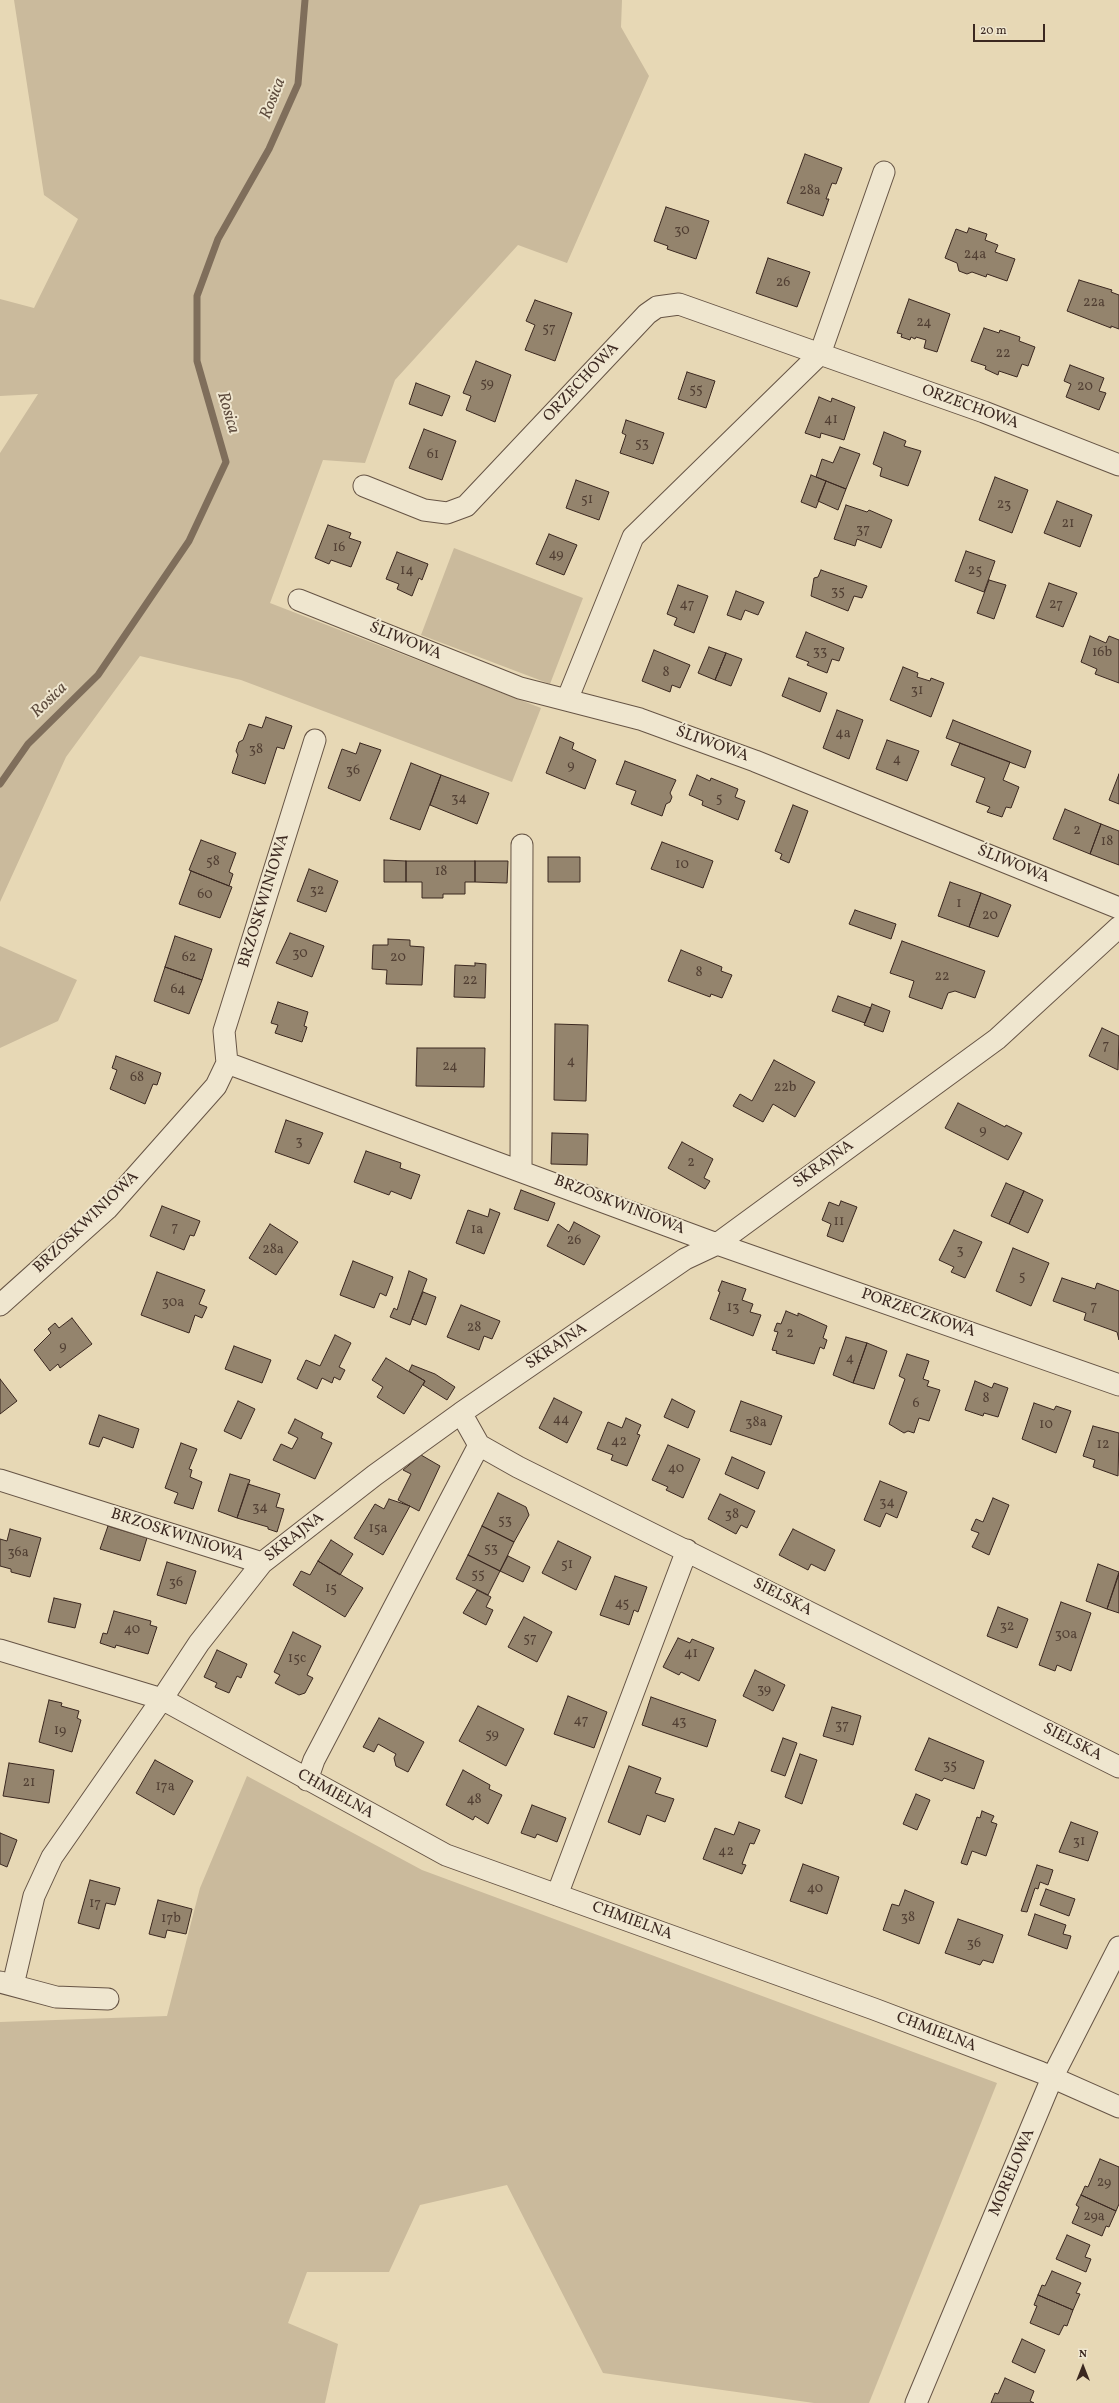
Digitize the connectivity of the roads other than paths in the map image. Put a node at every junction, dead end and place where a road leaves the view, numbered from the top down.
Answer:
1 (884, 172) dead end
2 (820, 354) junction
3 (1119, 465) edge
4 (364, 486) dead end
5 (299, 600) dead end
6 (567, 700) junction
7 (315, 740) dead end
8 (522, 845) dead end
9 (1119, 908) edge
10 (1119, 927) edge
11 (228, 1063) junction
12 (521, 1170) junction
13 (717, 1244) junction
14 (0, 1305) edge
15 (1119, 1385) edge
16 (461, 1413) junction
17 (478, 1445) junction
18 (0, 1480) edge
19 (687, 1550) junction
20 (262, 1563) junction
21 (0, 1650) edge
22 (162, 1699) junction
23 (1119, 1767) edge
24 (307, 1780) junction
25 (557, 1895) junction
26 (1119, 1947) edge
27 (6, 1984) edge
28 (108, 1999) dead end
29 (1052, 2078) junction
30 (1119, 2107) edge
31 (916, 2403) edge

1 - 2 street
2 - 3 street, ORZECHOWA
2 - 4 street, ORZECHOWA
2 - 6 street
5 - 6 street, ŚLIWOWA
6 - 9 street, ŚLIWOWA
7 - 11 street, BRZOSKWINIOWA
8 - 12 street
10 - 13 street, SKRAJNA
11 - 12 street, BRZOSKWINIOWA
11 - 14 street, BRZOSKWINIOWA
12 - 13 street, BRZOSKWINIOWA
13 - 15 street, PORZECZKOWA
13 - 16 street, SKRAJNA
16 - 17 street
16 - 20 street, SKRAJNA
17 - 19 street, SIELSKA
17 - 24 street
18 - 20 street, BRZOSKWINIOWA
19 - 23 street, SIELSKA
19 - 25 street
20 - 22 street, SKRAJNA
21 - 22 street
22 - 24 street, CHMIELNA
22 - 27 street, SKRAJNA
24 - 25 street, CHMIELNA
25 - 29 street, CHMIELNA
26 - 29 street, MORELOWA
27 - 28 street
29 - 30 street, CHMIELNA
29 - 31 street, MORELOWA

